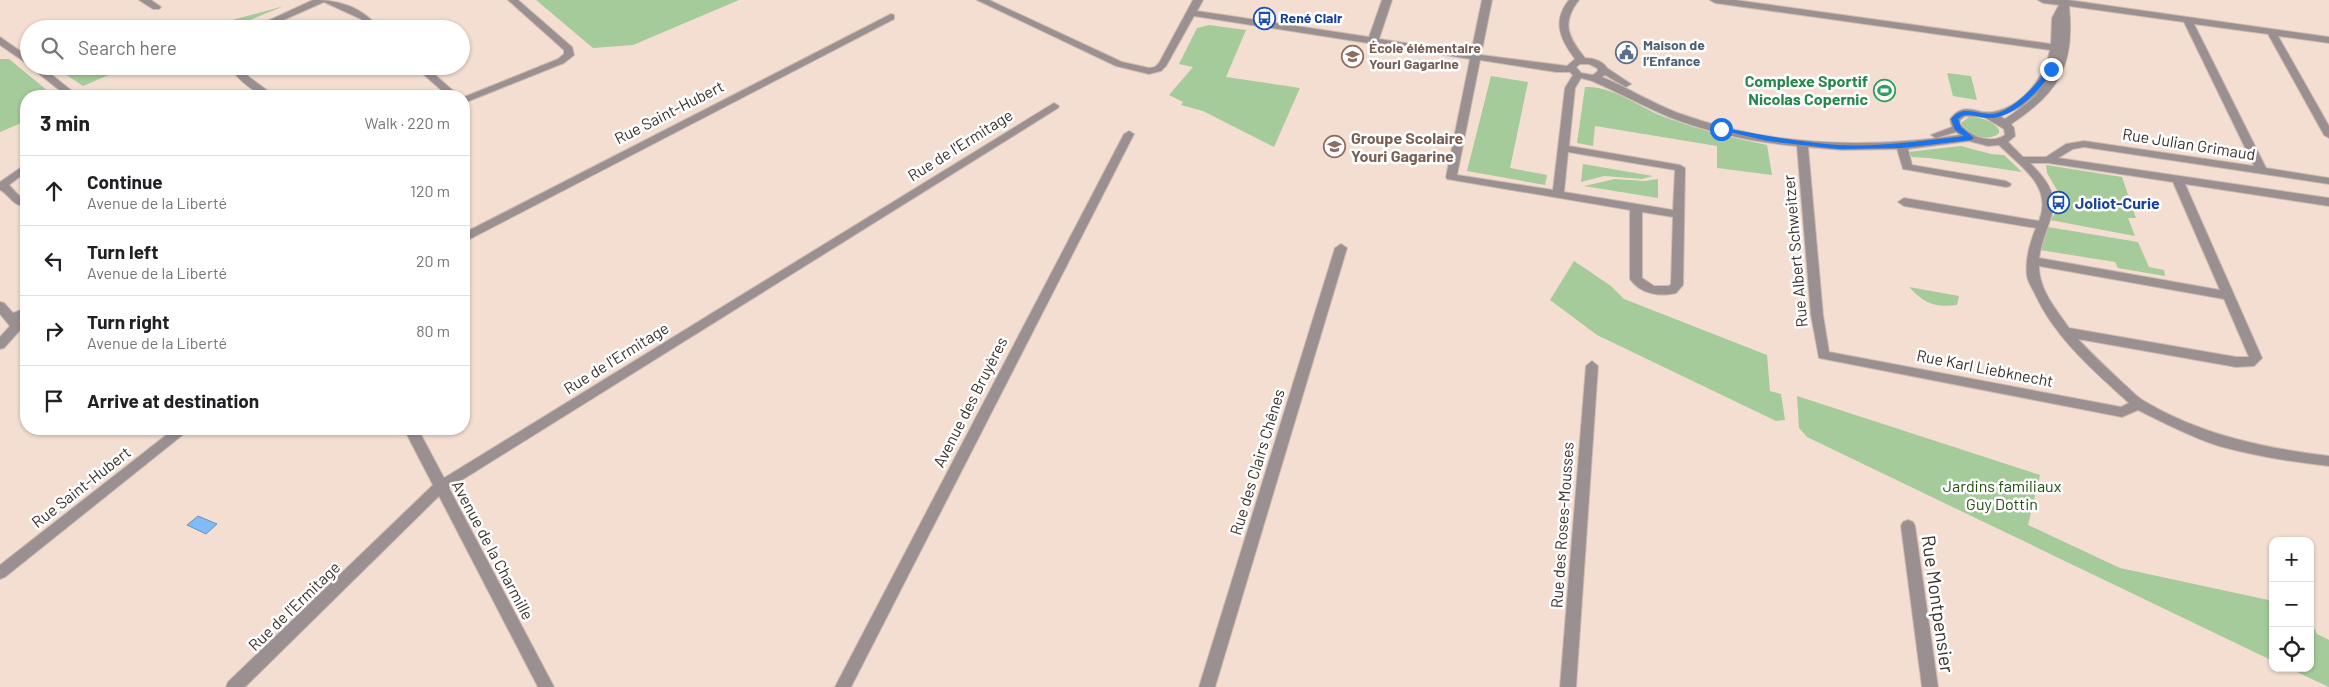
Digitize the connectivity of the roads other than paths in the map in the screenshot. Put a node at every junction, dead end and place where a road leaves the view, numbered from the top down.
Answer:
1 (144, 0) edge
2 (321, 0) edge
3 (328, 0) edge
4 (513, 0) edge
5 (982, 0) edge
6 (1198, 0) edge
7 (1387, 0) edge
8 (1487, 0) edge
9 (1574, 0) edge
10 (1715, 0) edge
11 (2043, 0) edge
12 (1745, 2) edge
13 (2063, 2) edge
14 (156, 7) dead end
15 (1191, 13) junction
16 (891, 17) dead end
17 (275, 20) edge
18 (367, 20) edge
19 (2188, 22) junction
20 (2271, 32) junction
21 (2329, 40) edge
22 (1373, 41) junction
23 (2, 45) edge
24 (2060, 49) junction
25 (20, 56) edge
26 (1475, 57) junction
27 (1581, 60) junction
28 (1604, 70) junction
29 (1575, 72) junction
30 (46, 75) edge
31 (241, 75) edge
32 (430, 75) edge
33 (1595, 78) junction
34 (65, 90) edge
35 (261, 90) edge
36 (447, 90) edge
37 (470, 98) edge
38 (1054, 106) dead end
39 (1992, 116) junction
40 (2005, 124) junction
41 (1958, 128) junction
42 (1129, 134) dead end
43 (2329, 135) edge
44 (1971, 138) junction
45 (2002, 142) junction
46 (1802, 144) junction
47 (1902, 146) junction
48 (1564, 148) junction
49 (2022, 160) junction
50 (2048, 160) junction
51 (2262, 171) junction
52 (20, 172) edge
53 (2177, 179) junction
54 (2329, 181) edge
55 (2006, 184) dead end
56 (1, 186) edge
57 (1558, 194) junction
58 (20, 201) edge
59 (1904, 202) dead end
60 (2329, 202) edge
61 (1636, 208) junction
62 (1680, 215) junction
63 (2042, 225) junction
64 (470, 235) edge
65 (1341, 248) dead end
66 (2033, 261) junction
67 (2230, 296) junction
68 (0, 306) edge
69 (20, 315) edge
70 (12, 319) junction
71 (2065, 332) junction
72 (0, 345) edge
73 (1823, 355) joint
74 (1592, 366) dead end
75 (2138, 404) junction
76 (175, 435) edge
77 (413, 435) edge
78 (2329, 461) edge
79 (440, 487) junction
80 (1908, 526) dead end
81 (0, 574) edge
82 (234, 687) edge
83 (546, 687) edge
84 (843, 687) edge
85 (1207, 687) edge
86 (1568, 687) edge
87 (1930, 687) edge

1 - 14 street
2 - 17 street
3 - 18 street
4 - 37 street
5 - 15 street
6 - 15 street
7 - 22 street
8 - 26 street
9 - 27 street
10 - 12 street
11 - 13 street
12 - 24 street
13 - 19 street
13 - 24 street
15 - 22 street
16 - 64 street, Rue Saint-Hubert
19 - 20 street
19 - 51 street
20 - 21 street
20 - 43 street
22 - 26 street
23 - 25 street
24 - 39 street
24 - 40 street
26 - 29 street
26 - 57 street
27 - 28 street
27 - 29 street
28 - 33 street
28 - 41 street
29 - 33 street
29 - 48 street
30 - 34 street
31 - 35 street
32 - 36 street
33 - 46 street
38 - 79 street, Rue de l'Ermitage
39 - 40 street
39 - 41 street
40 - 45 street
41 - 44 street
42 - 84 street, Avenue des Bruyères
44 - 45 street
44 - 47 street
45 - 49 street
46 - 47 street
46 - 73 street, Rue Albert Schweitzer
47 - 55 street
48 - 57 street
48 - 62 street
49 - 50 street
49 - 63 street
50 - 51 street, Rue Julian Grimaud
50 - 53 street
51 - 54 street, Rue Julian Grimaud
52 - 56 street
53 - 60 street
53 - 67 street
56 - 58 street
57 - 61 street
59 - 63 street
61 - 62 street
61 - 62 street
63 - 66 street
65 - 85 street, Rue des Clairs Chênes
66 - 67 street
66 - 71 street
67 - 71 street
68 - 70 street
69 - 70 street
70 - 72 street
71 - 75 street
73 - 75 street, Rue Karl Liebknecht
74 - 86 street, Rue des Roses-Mousses
75 - 78 street
76 - 81 street, Rue Saint-Hubert
77 - 79 street, Avenue de la Charmille
79 - 82 street, Rue de l'Ermitage
79 - 83 street, Avenue de la Charmille
80 - 87 street, Rue Montpensier

